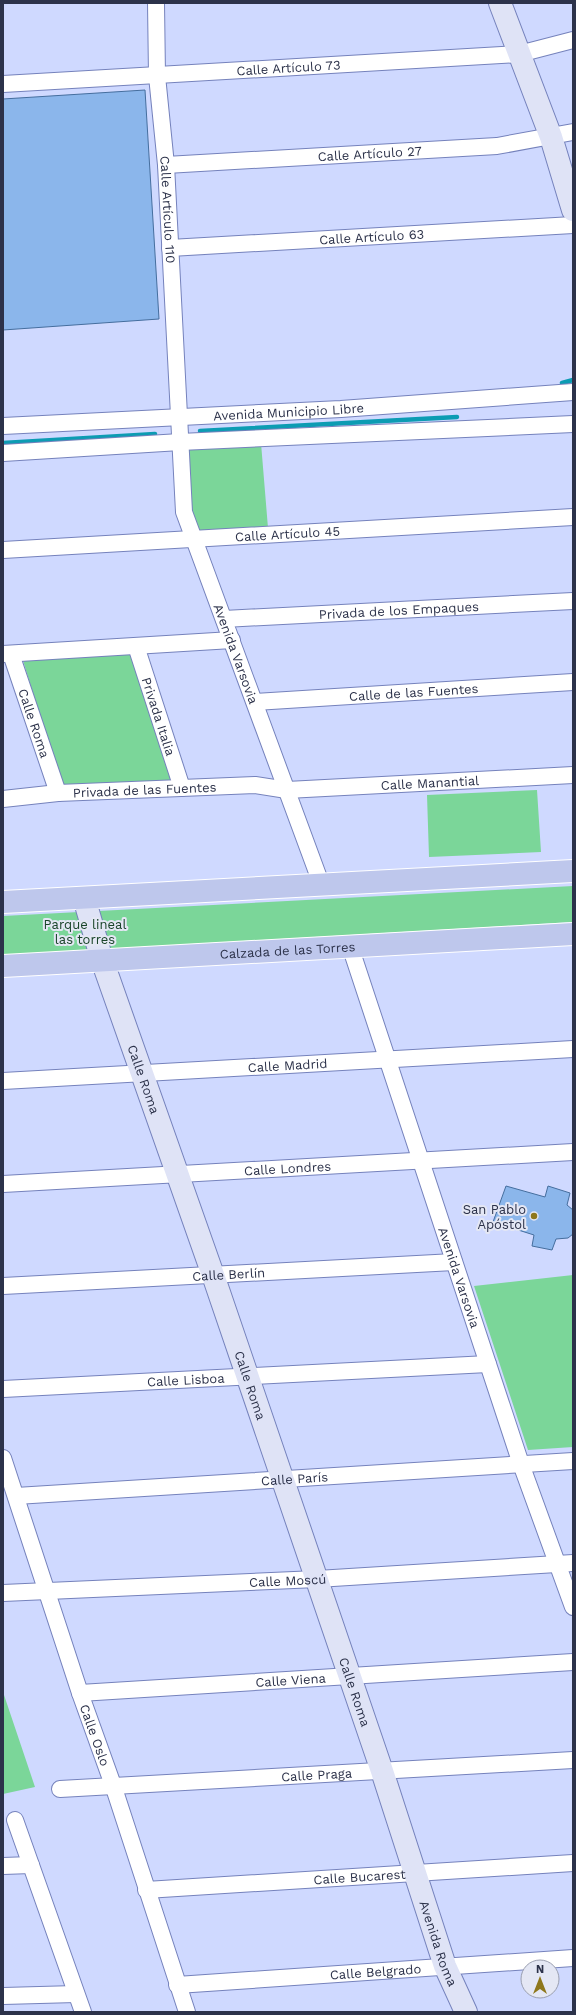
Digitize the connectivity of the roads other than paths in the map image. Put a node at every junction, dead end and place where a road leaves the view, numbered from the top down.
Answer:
1 (156, 3) edge
2 (500, 3) edge
3 (573, 40) edge
4 (519, 54) junction
5 (157, 76) junction
6 (3, 84) edge
7 (573, 132) edge
8 (551, 137) junction
9 (166, 165) junction
10 (573, 210) edge
11 (573, 225) edge
12 (170, 248) junction
13 (573, 392) edge
14 (179, 416) junction
15 (573, 424) edge
16 (3, 426) edge
17 (180, 442) junction
18 (3, 453) edge
19 (573, 517) edge
20 (192, 539) junction
21 (3, 550) edge
22 (573, 601) edge
23 (224, 619) junction
24 (232, 640) junction
25 (136, 646) junction
26 (7, 654) edge
27 (573, 682) edge
28 (255, 702) junction
29 (573, 775) edge
30 (182, 788) junction
31 (287, 790) junction
32 (58, 793) junction
33 (3, 799) edge
34 (573, 871) edge
35 (322, 886) junction
36 (84, 898) junction
37 (3, 902) edge
38 (573, 934) edge
39 (350, 946) junction
40 (102, 960) junction
41 (3, 966) edge
42 (573, 1049) edge
43 (388, 1060) junction
44 (142, 1072) junction
45 (3, 1081) edge
46 (573, 1152) edge
47 (422, 1160) junction
48 (179, 1174) junction
49 (3, 1184) edge
50 (454, 1262) junction
51 (213, 1275) junction
52 (3, 1286) edge
53 (488, 1364) junction
54 (248, 1376) junction
55 (3, 1389) edge
56 (3, 1458) edge
57 (573, 1461) edge
58 (521, 1464) junction
59 (283, 1479) junction
60 (16, 1496) junction
61 (566, 1563) edge
62 (317, 1579) junction
63 (47, 1592) junction
64 (3, 1593) edge
65 (573, 1607) edge
66 (573, 1662) edge
67 (350, 1677) junction
68 (80, 1694) junction
69 (573, 1760) edge
70 (382, 1770) junction
71 (113, 1785) junction
72 (60, 1789) dead end
73 (15, 1820) dead end
74 (573, 1863) edge
75 (31, 1865) junction
76 (3, 1866) edge
77 (415, 1873) junction
78 (146, 1890) junction
79 (573, 1958) edge
80 (445, 1966) junction
81 (178, 1985) junction
82 (76, 1994) junction
83 (3, 1996) edge
84 (83, 2012) edge
85 (187, 2012) edge
86 (466, 2012) edge

1 - 5 street, Calle Artículo 110
2 - 4 street
3 - 4 street, Calle Artículo 73
4 - 5 street, Calle Artículo 73
4 - 8 street
5 - 6 street, Calle Artículo 73
5 - 9 street, Calle Artículo 110
7 - 8 street, Calle Artículo 27
8 - 9 street, Calle Artículo 27
8 - 10 street
9 - 12 street, Calle Artículo 110
11 - 12 street, Calle Artículo 63
12 - 14 street, Calle Artículo 110
13 - 14 street, Avenida Municipio Libre
14 - 16 street, Avenida Municipio Libre
14 - 17 street, Avenida Varsovia
15 - 17 street, Avenida Municipio Libre
17 - 18 street, Avenida Municipio Libre
17 - 20 street, Avenida Varsovia
19 - 20 street, Calle Artículo 45
20 - 21 street, Calle Artículo 45
20 - 23 street, Avenida Varsovia
22 - 23 street, Privada de los Empaques
23 - 24 street, Avenida Varsovia
24 - 25 street
24 - 28 street, Avenida Varsovia
25 - 26 street
25 - 30 street, Privada Italia
26 - 32 street, Calle Roma
27 - 28 street, Calle de las Fuentes
28 - 31 street, Avenida Varsovia
29 - 31 street, Calle Manantial
30 - 31 street, Privada de las Fuentes
30 - 32 street, Privada de las Fuentes
31 - 35 street, Avenida Varsovia
32 - 33 street, Privada de las Fuentes
34 - 35 main road
35 - 36 main road
36 - 37 main road
36 - 40 street, Calle Roma
38 - 39 main road, Calzada de las Torres
39 - 40 main road, Calzada de las Torres
39 - 43 street, Avenida Varsovia
40 - 41 main road, Calzada de las Torres
40 - 44 street, Calle Roma
42 - 43 street, Calle Madrid
43 - 44 street, Calle Madrid
43 - 47 street, Avenida Varsovia
44 - 45 street, Calle Madrid
44 - 48 street, Calle Roma
46 - 47 street, Calle Londres
47 - 48 street, Calle Londres
47 - 50 street, Avenida Varsovia
48 - 49 street, Calle Londres
48 - 51 street, Calle Roma
50 - 51 street, Calle Berlín
50 - 53 street, Avenida Varsovia
51 - 52 street, Calle Berlín
51 - 54 street, Calle Roma
53 - 54 street, Calle Lisboa
53 - 58 street, Avenida Varsovia
54 - 55 street, Calle Lisboa
54 - 59 street, Calle Roma
56 - 60 street, Calle Oslo
57 - 58 street, Calle París
58 - 59 street, Calle París
58 - 61 street, Avenida Varsovia
59 - 60 street, Calle París
59 - 62 street, Calle Roma
60 - 63 street, Calle Oslo
61 - 62 street, Calle Moscú
61 - 65 street, Avenida Varsovia
62 - 63 street, Calle Moscú
62 - 67 street, Calle Roma
63 - 64 street, Calle Moscú
63 - 68 street, Calle Oslo
66 - 67 street, Calle Viena
67 - 68 street, Calle Viena
67 - 70 street, Calle Roma
68 - 71 street, Calle Oslo
69 - 70 street, Calle Praga
70 - 71 street, Calle Praga
70 - 77 street, Calle Roma
71 - 72 street, Calle Praga
71 - 78 street, Calle Oslo
73 - 75 street
74 - 77 street, Calle Bucarest
75 - 76 street
75 - 82 street
77 - 78 street, Calle Bucarest
77 - 80 street, Avenida Roma
78 - 81 street, Calle Oslo
79 - 80 street, Calle Belgrado
80 - 81 street, Calle Belgrado
80 - 86 street, Avenida Roma
81 - 85 street, Calle Oslo
82 - 83 street
82 - 84 street

